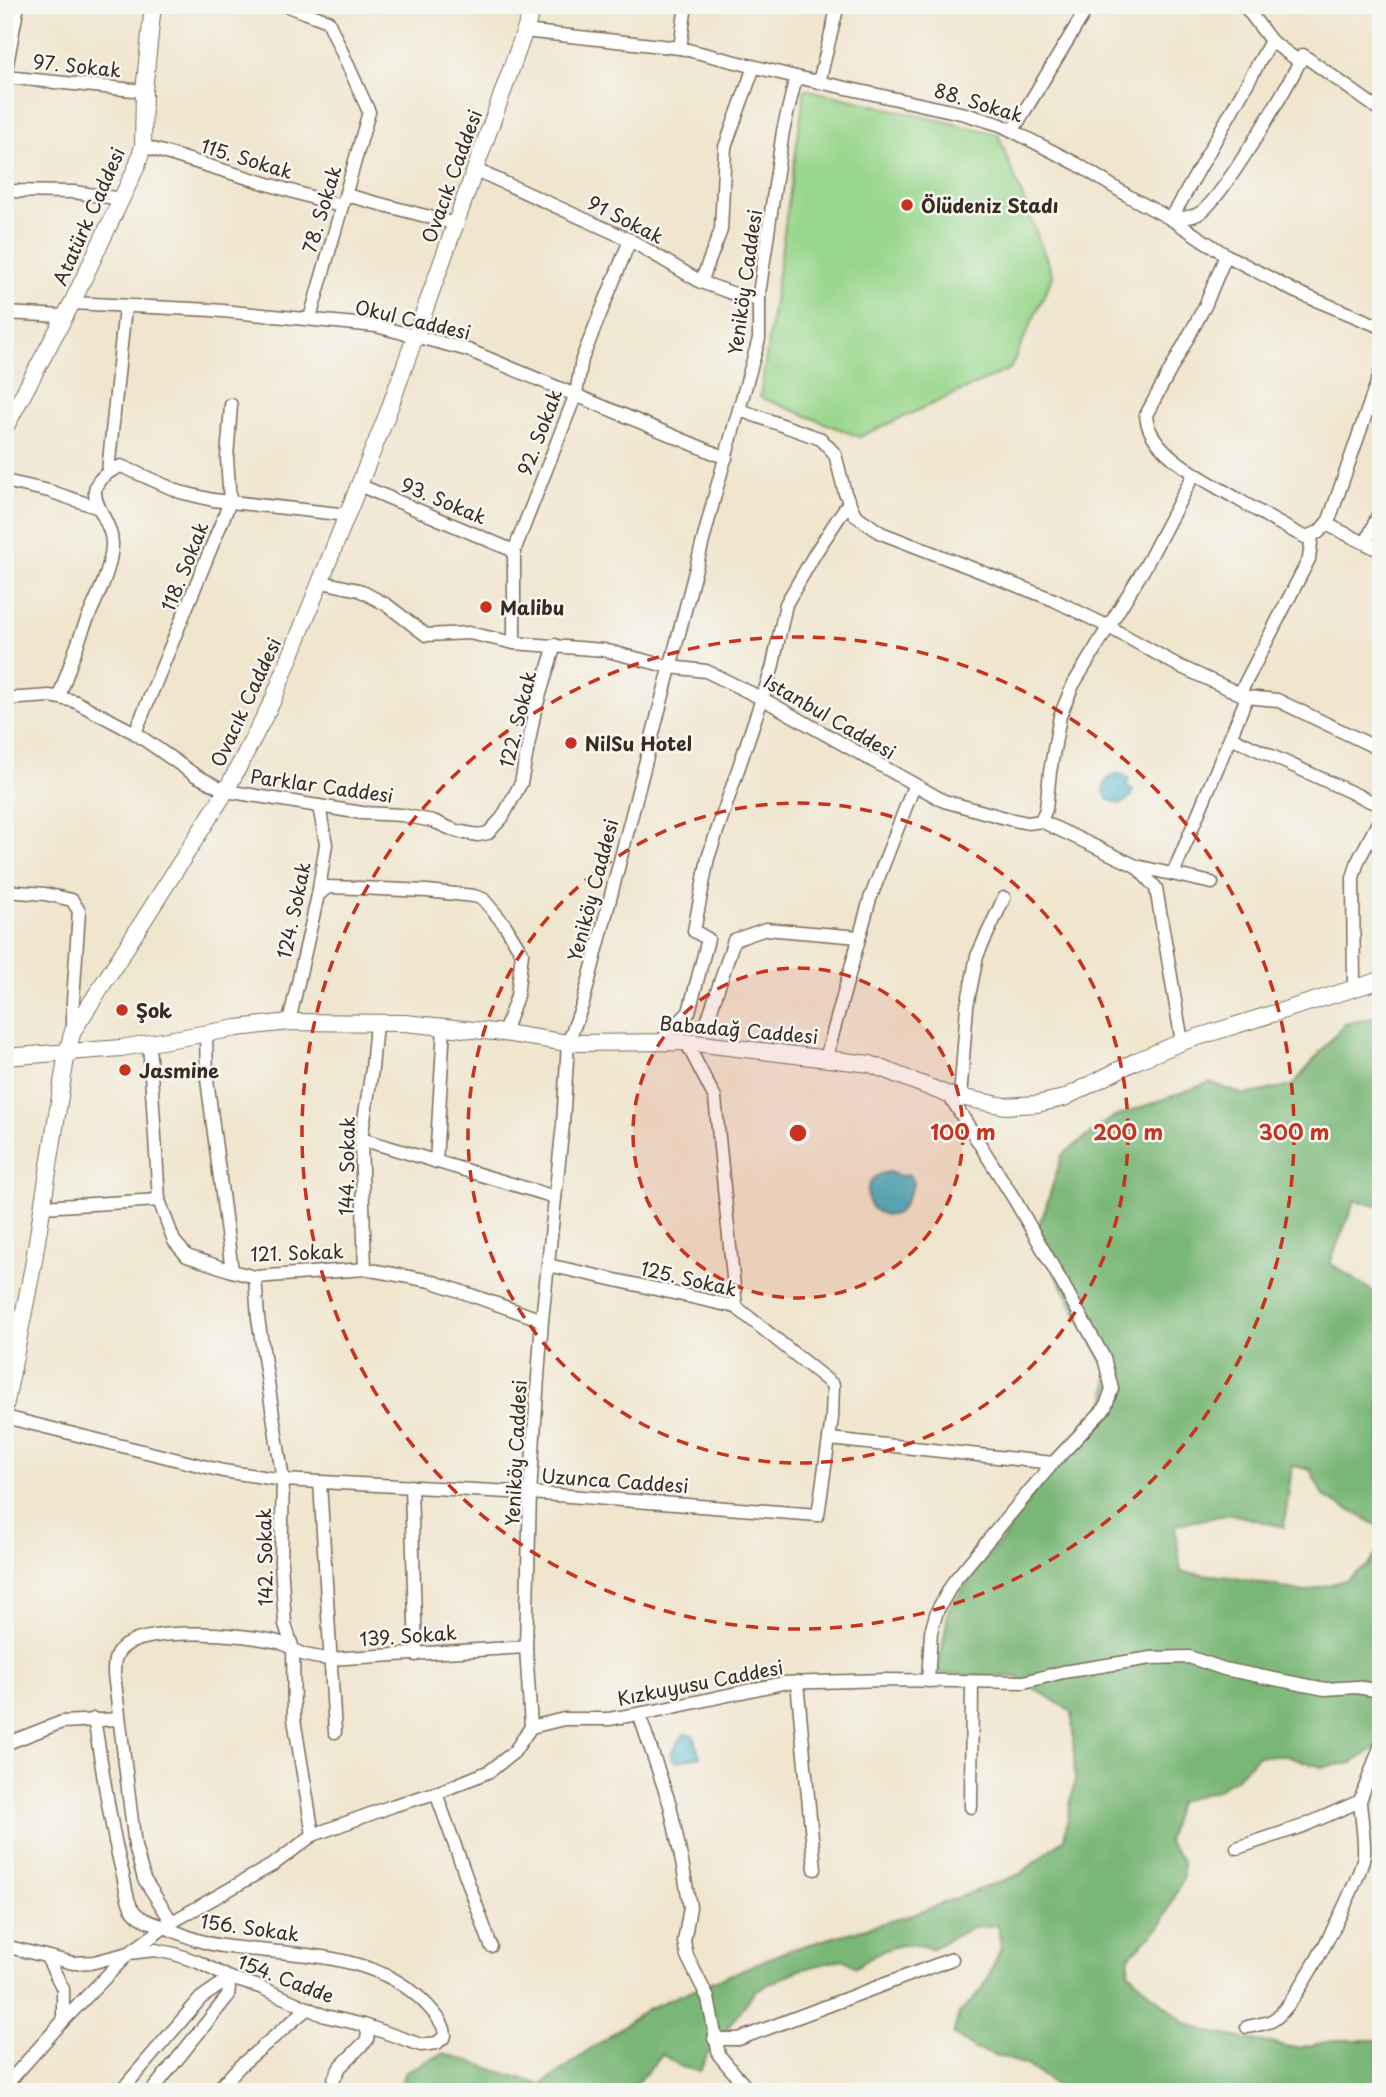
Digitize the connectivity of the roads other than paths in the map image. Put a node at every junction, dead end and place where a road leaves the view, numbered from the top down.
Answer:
1 (18, 5) edge
2 (153, 5) edge
3 (285, 5) edge
4 (534, 5) edge
5 (686, 5) edge
6 (838, 5) edge
7 (1089, 5) edge
8 (1244, 5) edge
9 (524, 31) junction
10 (1271, 41) junction
11 (680, 48) junction
12 (1300, 62) junction
13 (754, 67) junction
14 (5, 76) edge
15 (796, 77) junction
16 (819, 82) junction
17 (144, 91) junction
18 (1381, 111) edge
19 (1013, 131) junction
20 (143, 146) junction
21 (476, 170) junction
22 (5, 191) edge
23 (122, 199) junction
24 (343, 201) junction
25 (1171, 219) junction
26 (456, 224) junction
27 (630, 240) junction
28 (1226, 255) junction
29 (701, 282) junction
30 (760, 300) junction
31 (125, 307) junction
32 (68, 309) junction
33 (5, 313) edge
34 (310, 318) junction
35 (1381, 327) edge
36 (415, 336) junction
37 (1381, 371) edge
38 (576, 394) junction
39 (231, 405) dead end
40 (740, 410) junction
41 (5, 428) edge
42 (726, 458) junction
43 (108, 471) junction
44 (1195, 474) junction
45 (5, 481) edge
46 (359, 485) junction
47 (230, 502) junction
48 (849, 502) junction
49 (99, 508) junction
50 (1381, 508) edge
51 (348, 514) junction
52 (1326, 524) junction
53 (1376, 531) edge
54 (1312, 535) junction
55 (1366, 543) junction
56 (513, 551) junction
57 (1381, 551) edge
58 (322, 582) junction
59 (1108, 627) junction
60 (514, 643) junction
61 (555, 645) junction
62 (670, 667) junction
63 (1244, 695) junction
64 (58, 698) junction
65 (5, 699) edge
66 (763, 699) junction
67 (135, 733) junction
68 (1230, 737) junction
69 (1381, 750) edge
70 (914, 786) junction
71 (226, 791) junction
72 (319, 806) junction
73 (1381, 806) edge
74 (1381, 817) edge
75 (1041, 821) junction
76 (488, 833) joint
77 (1136, 866) junction
78 (1173, 874) junction
79 (1212, 883) dead end
80 (5, 891) edge
81 (318, 895) junction
82 (1004, 898) dead end
83 (859, 937) junction
84 (1381, 980) edge
85 (1354, 989) junction
86 (708, 1019) dead end
87 (289, 1022) junction
88 (376, 1023) junction
89 (444, 1027) junction
90 (73, 1031) junction
91 (504, 1033) junction
92 (206, 1034) junction
93 (660, 1042) junction
94 (686, 1042) junction
95 (1182, 1042) junction
96 (149, 1043) junction
97 (568, 1043) junction
98 (67, 1052) junction
99 (5, 1057) edge
100 (826, 1058) junction
101 (954, 1096) junction
102 (362, 1139) junction
103 (436, 1162) junction
104 (555, 1197) junction
105 (159, 1200) junction
106 (42, 1207) junction
107 (548, 1265) junction
108 (365, 1269) junction
109 (232, 1271) junction
110 (255, 1277) junction
111 (736, 1307) junction
112 (542, 1320) junction
113 (13, 1338) edge
114 (5, 1407) edge
115 (5, 1417) edge
116 (830, 1439) junction
117 (1053, 1463) junction
118 (283, 1480) junction
119 (320, 1482) junction
120 (411, 1486) junction
121 (530, 1493) junction
122 (818, 1515) joint
123 (526, 1647) junction
124 (293, 1649) junction
125 (416, 1655) junction
126 (329, 1659) junction
127 (928, 1681) junction
128 (797, 1682) junction
129 (972, 1682) junction
130 (1381, 1692) edge
131 (639, 1714) junction
132 (94, 1719) junction
133 (119, 1719) junction
134 (531, 1727) junction
135 (335, 1732) dead end
136 (5, 1744) edge
137 (1381, 1744) edge
138 (436, 1793) junction
139 (1360, 1801) junction
140 (971, 1807) dead end
141 (313, 1835) junction
142 (1237, 1848) dead end
143 (815, 1868) dead end
144 (168, 1924) junction
145 (5, 1946) edge
146 (491, 1946) dead end
147 (129, 1953) junction
148 (47, 1957) junction
149 (952, 1959) dead end
150 (230, 1978) junction
151 (308, 2008) junction
152 (63, 2021) junction
153 (365, 2025) junction
154 (1247, 2027) dead end
155 (714, 2039) junction
156 (334, 2079) dead end
157 (5, 2086) edge
158 (217, 2090) edge
159 (120, 2092) edge
160 (151, 2092) edge
161 (750, 2092) edge

1 - 14 street
2 - 17 main road, Atatürk Caddesi
3 - 24 street, 78. Sokak
4 - 9 main road, Ovacık Caddesi
5 - 11 street
6 - 16 street
7 - 19 street
8 - 10 street
9 - 11 street, 88. Sokak
9 - 21 main road, Ovacık Caddesi
10 - 12 street
10 - 25 street
11 - 13 street, 88. Sokak
12 - 18 street
12 - 25 street
13 - 15 street, 88. Sokak
13 - 29 street
14 - 17 street, 97. Sokak
15 - 16 street, 88. Sokak
15 - 30 street, Yeniköy Caddesi
16 - 19 street, 88. Sokak
17 - 20 main road, Atatürk Caddesi
19 - 25 street, 88. Sokak
20 - 23 main road, Atatürk Caddesi
20 - 24 street, 115. Sokak
21 - 26 main road, Ovacık Caddesi
21 - 27 street, 91 Sokak
22 - 23 street
23 - 32 main road, Atatürk Caddesi
24 - 26 street, 115. Sokak
24 - 34 street, 78. Sokak
25 - 28 street, 88. Sokak
26 - 36 main road, Ovacık Caddesi
27 - 29 street, 91 Sokak
27 - 38 street, 92. Sokak
28 - 35 street, 88. Sokak
28 - 44 street
29 - 30 street, 91 Sokak
30 - 40 street, Yeniköy Caddesi
31 - 32 street, Okul Caddesi
31 - 34 street, Okul Caddesi
31 - 43 street
32 - 33 street, Okul Caddesi
32 - 41 main road, Atatürk Caddesi
34 - 36 street, Okul Caddesi
36 - 38 street, Okul Caddesi
36 - 46 main road, Ovacık Caddesi
37 - 52 street
38 - 42 street, Okul Caddesi
38 - 56 street, 92. Sokak
39 - 47 street, 118. Sokak
40 - 42 street, Yeniköy Caddesi
40 - 48 street
42 - 62 street, Yeniköy Caddesi
43 - 47 street
43 - 49 street
44 - 54 street
44 - 59 street
45 - 49 street
46 - 51 main road, Ovacık Caddesi
46 - 56 street, 93. Sokak
47 - 51 street
47 - 67 street, 118. Sokak
48 - 59 street
48 - 66 street
49 - 64 street
50 - 53 street
51 - 58 main road, Ovacık Caddesi
52 - 54 street
52 - 55 street
53 - 55 street
54 - 63 street
55 - 57 street
56 - 60 street, 92. Sokak
58 - 60 street, Istanbul Caddesi
58 - 71 main road, Ovacık Caddesi
59 - 63 street
59 - 75 street
60 - 61 street, Istanbul Caddesi
61 - 62 street, Istanbul Caddesi
61 - 76 street, 122. Sokak
62 - 66 street, Istanbul Caddesi
62 - 97 street, Yeniköy Caddesi
63 - 68 street
63 - 69 street
64 - 65 street, Parklar Caddesi
64 - 67 street, Parklar Caddesi
66 - 70 street, Istanbul Caddesi
66 - 93 street
67 - 71 street, Parklar Caddesi
68 - 73 street
68 - 78 street
70 - 75 street, Istanbul Caddesi
70 - 83 street
71 - 72 street, Parklar Caddesi
71 - 90 main road, Ovacık Caddesi
72 - 76 street, Parklar Caddesi
72 - 81 street, 124. Sokak
74 - 85 street
75 - 77 street, Istanbul Caddesi
77 - 78 street
77 - 95 street, Istanbul Caddesi
78 - 79 street
80 - 90 street
81 - 87 street, 124. Sokak
81 - 91 street
82 - 101 street
83 - 86 street
83 - 100 street
84 - 85 main road, Babadağ Caddesi
85 - 95 main road, Babadağ Caddesi
87 - 88 main road, Babadağ Caddesi
87 - 92 main road, Babadağ Caddesi
88 - 89 main road, Babadağ Caddesi
88 - 102 street, 144. Sokak
89 - 91 main road, Babadağ Caddesi
89 - 103 street
90 - 98 main road, Ovacık Caddesi
91 - 97 main road, Babadağ Caddesi
92 - 96 main road, Babadağ Caddesi
92 - 109 street
93 - 94 main road, Babadağ Caddesi
93 - 97 main road, Babadağ Caddesi
94 - 100 main road, Babadağ Caddesi
94 - 111 street
95 - 101 main road, Babadağ Caddesi
96 - 98 main road, Babadağ Caddesi
96 - 105 street, 121. Sokak
97 - 104 street, Yeniköy Caddesi
98 - 99 main road, Babadağ Caddesi
98 - 106 main road, Ovacık Caddesi
100 - 101 main road, Babadağ Caddesi
101 - 117 street
102 - 103 street
102 - 108 street, 144. Sokak
103 - 104 street
104 - 107 street, Yeniköy Caddesi
105 - 106 street
105 - 109 street, 121. Sokak
106 - 113 main road, Ovacık Caddesi
107 - 111 street, 125. Sokak
107 - 112 street, Yeniköy Caddesi
108 - 110 street, 121. Sokak
108 - 112 street, 121. Sokak
109 - 110 street, 121. Sokak
110 - 118 street, 142. Sokak
111 - 116 street, 125. Sokak
112 - 121 street, Yeniköy Caddesi
113 - 114 main road, Ovacık Caddesi
115 - 118 street, Uzunca Caddesi
116 - 117 street
116 - 122 street, 125. Sokak
117 - 127 street
118 - 119 street, Uzunca Caddesi
118 - 124 street, 142. Sokak
119 - 120 street, Uzunca Caddesi
119 - 126 street
120 - 121 street, Uzunca Caddesi
120 - 125 street
121 - 122 street, Uzunca Caddesi
121 - 123 street, Yeniköy Caddesi
123 - 125 street, 139. Sokak
123 - 134 street, Yeniköy Caddesi
124 - 126 street, 139. Sokak
124 - 133 street, 139. Sokak
124 - 141 street, 142. Sokak
125 - 126 street, 139. Sokak
126 - 135 street
127 - 128 street, Kızkuyusu Caddesi
127 - 129 street, Kızkuyusu Caddesi
128 - 131 street, Kızkuyusu Caddesi
128 - 143 street
129 - 130 street, Kızkuyusu Caddesi
129 - 140 street
131 - 134 street, Kızkuyusu Caddesi
131 - 155 street
132 - 133 street
132 - 136 street
132 - 144 street, 156. Sokak
133 - 144 street
134 - 138 street
137 - 139 street
138 - 141 street
138 - 146 street
139 - 142 street
139 - 154 street
141 - 144 street
144 - 147 street
144 - 153 street, 156. Sokak
145 - 148 street
147 - 148 street
147 - 150 street, 154. Cadde
147 - 152 street
148 - 152 street
149 - 155 street
150 - 151 street, 154. Cadde
150 - 159 street
150 - 160 street
151 - 153 street, 154. Cadde
151 - 158 street
152 - 157 street
153 - 156 street
155 - 161 street

